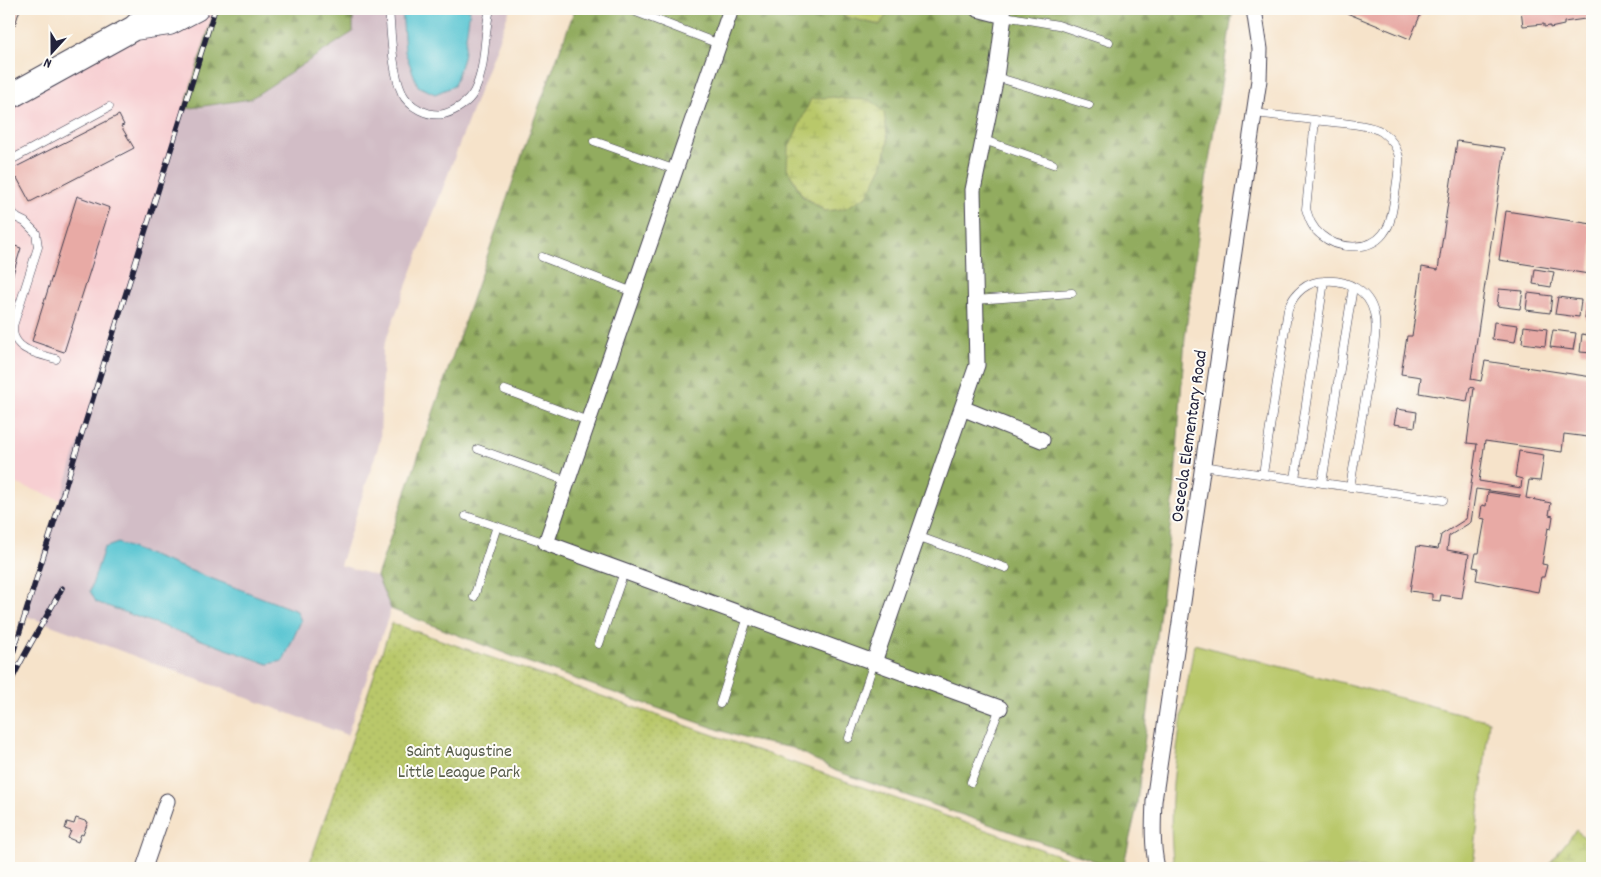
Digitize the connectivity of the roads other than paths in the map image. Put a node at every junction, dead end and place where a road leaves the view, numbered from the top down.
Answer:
1 (154, 9) edge
2 (196, 9) edge
3 (389, 9) edge
4 (490, 9) edge
5 (731, 9) edge
6 (977, 9) edge
7 (1254, 9) edge
8 (636, 12) dead end
9 (1004, 16) junction
10 (134, 28) junction
11 (1109, 42) dead end
12 (720, 44) junction
13 (996, 77) junction
14 (9, 97) edge
15 (1089, 105) dead end
16 (108, 107) dead end
17 (1254, 113) junction
18 (1315, 120) junction
19 (984, 140) junction
20 (594, 141) dead end
21 (9, 161) edge
22 (1053, 164) dead end
23 (676, 170) junction
24 (9, 208) edge
25 (542, 257) dead end
26 (1324, 281) junction
27 (1353, 287) junction
28 (633, 292) junction
29 (1072, 293) dead end
30 (976, 300) junction
31 (56, 359) dead end
32 (504, 390) dead end
33 (962, 408) junction
34 (588, 421) junction
35 (1042, 440) dead end
36 (478, 449) dead end
37 (1202, 466) junction
38 (1264, 474) junction
39 (1295, 479) junction
40 (567, 480) junction
41 (1322, 483) junction
42 (1350, 487) junction
43 (1443, 500) dead end
44 (466, 516) dead end
45 (497, 526) junction
46 (918, 536) junction
47 (546, 543) junction
48 (1006, 568) dead end
49 (624, 572) junction
50 (474, 597) dead end
51 (748, 617) junction
52 (599, 644) dead end
53 (874, 662) junction
54 (720, 704) dead end
55 (1000, 708) joint
56 (849, 738) dead end
57 (971, 782) dead end
58 (167, 801) dead end
59 (144, 868) edge
60 (1157, 868) edge

1 - 10 highway
2 - 10 highway
3 - 4 lane
5 - 12 street
6 - 9 street
7 - 17 street, Osceola Elementary Road
8 - 12 lane
9 - 11 lane
9 - 13 street
10 - 14 highway
12 - 23 street
13 - 15 lane
13 - 19 street
16 - 21 lane
17 - 18 lane
17 - 37 street, Osceola Elementary Road
18 - 18 lane
19 - 22 lane
19 - 30 street
20 - 23 lane
23 - 28 street
24 - 31 lane
25 - 28 lane
26 - 27 lane
26 - 38 lane
26 - 39 lane
27 - 41 lane
27 - 42 lane
28 - 34 street
29 - 30 lane
30 - 33 street
32 - 34 lane
33 - 35 street
33 - 46 street
34 - 40 street
36 - 40 lane
37 - 38 lane
37 - 60 street, Osceola Elementary Road
38 - 39 lane
39 - 41 lane
40 - 47 street
41 - 42 lane
42 - 43 lane
44 - 45 lane
45 - 47 lane
45 - 50 lane
46 - 48 lane
46 - 53 street
47 - 49 street
49 - 51 street
49 - 52 lane
51 - 53 street
51 - 54 lane
53 - 55 street
53 - 56 lane
55 - 57 lane
58 - 59 street

